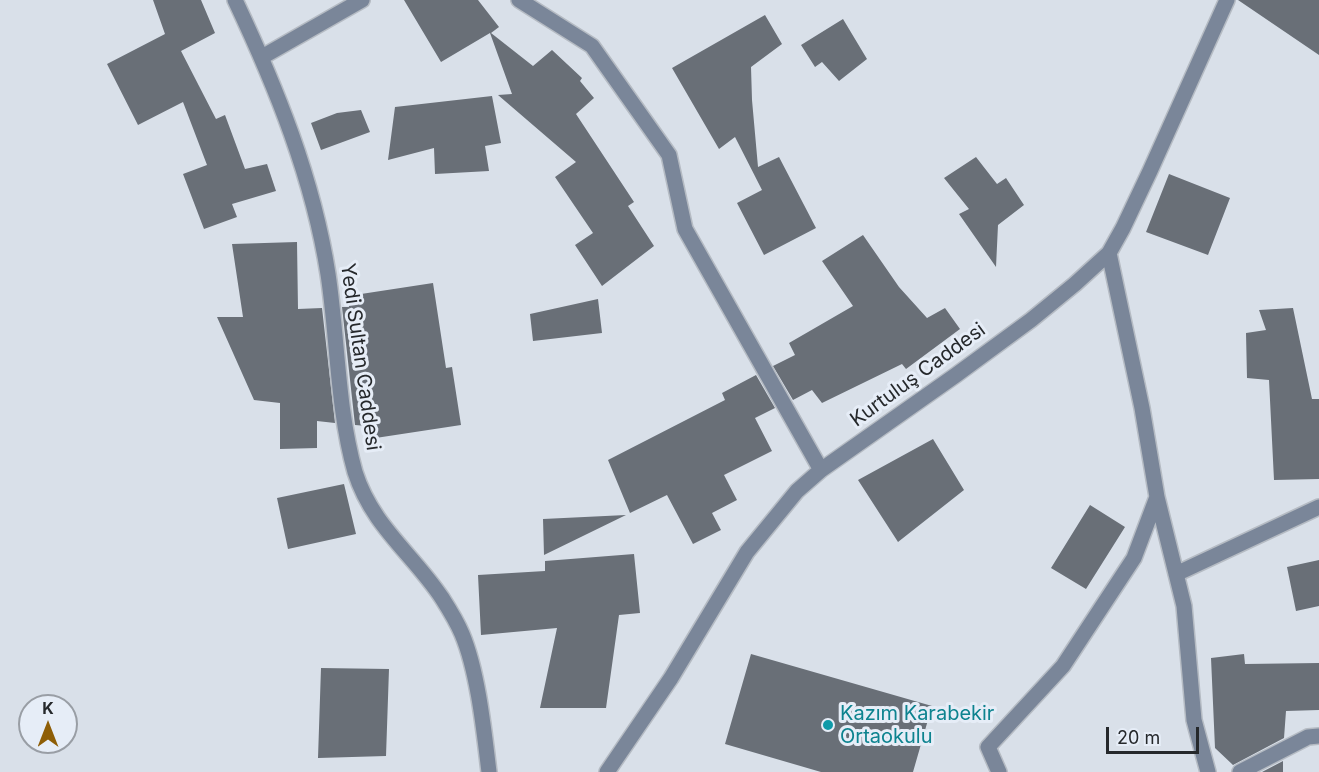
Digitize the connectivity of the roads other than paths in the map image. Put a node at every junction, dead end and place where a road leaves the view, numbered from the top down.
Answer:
1 (235, 0) edge
2 (363, 0) edge
3 (519, 0) edge
4 (1227, 0) edge
5 (262, 57) junction
6 (1109, 253) junction
7 (821, 470) junction
8 (1157, 497) junction
9 (1319, 507) edge
10 (1176, 574) junction
11 (1319, 736) edge
12 (489, 772) edge
13 (607, 772) edge
14 (999, 772) edge
15 (1208, 772) edge
16 (1240, 772) edge

1 - 5 street, Yedi Sultan Caddesi
2 - 5 street
3 - 7 street
4 - 6 street, Kurtuluş Caddesi
5 - 12 street, Yedi Sultan Caddesi
6 - 7 street, Kurtuluş Caddesi
6 - 8 street
7 - 13 street, Kurtuluş Caddesi
8 - 10 street
8 - 14 street
9 - 10 street
10 - 15 street
11 - 16 street

